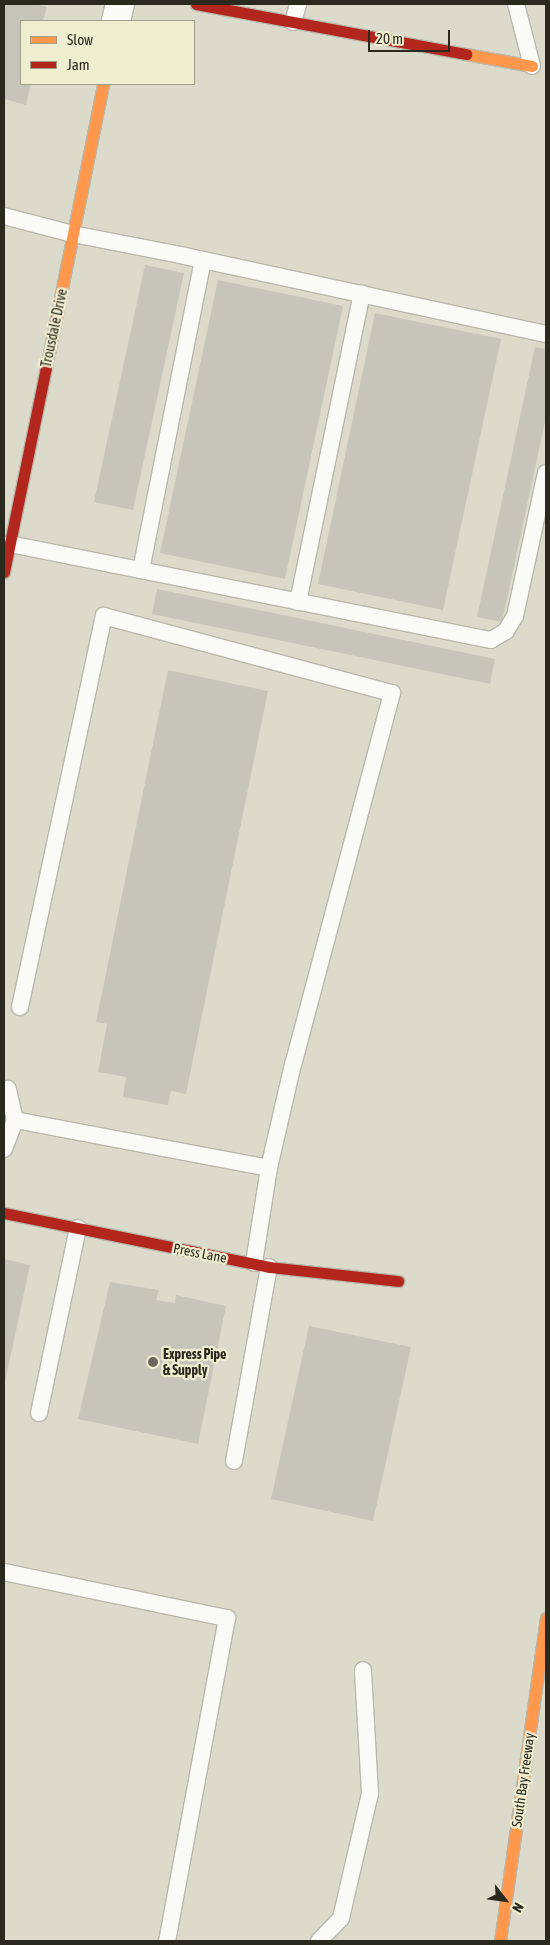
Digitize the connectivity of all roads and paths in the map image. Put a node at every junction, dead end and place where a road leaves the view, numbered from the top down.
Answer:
1 (120, 4) edge
2 (196, 4) edge
3 (298, 4) edge
4 (516, 4) edge
5 (116, 20) edge
6 (293, 22) junction
7 (532, 66) joint
8 (104, 85) edge
9 (4, 216) edge
10 (73, 234) junction
11 (203, 260) junction
12 (362, 294) junction
13 (546, 334) edge
14 (546, 473) edge
15 (10, 544) junction
16 (141, 570) junction
17 (4, 572) edge
18 (298, 602) junction
19 (20, 1007) dead end
20 (8, 1089) dead end
21 (14, 1120) junction
22 (4, 1149) edge
23 (269, 1168) junction
24 (4, 1213) edge
25 (78, 1228) junction
26 (262, 1265) junction
27 (398, 1281) dead end
28 (39, 1413) dead end
29 (234, 1461) dead end
30 (4, 1572) edge
31 (546, 1618) edge
32 (363, 1670) dead end
33 (167, 1941) edge
34 (319, 1941) edge
35 (500, 1941) edge

1 - 5 street
2 - 6 main road
3 - 6 lane
4 - 7 lane
6 - 7 main road
8 - 10 main road, Trousdale Drive
9 - 10 lane
10 - 11 lane
10 - 15 main road, Trousdale Drive
11 - 12 lane
11 - 16 lane
12 - 13 lane
12 - 18 lane
14 - 18 lane
15 - 16 lane
15 - 17 main road, Trousdale Drive
16 - 18 lane
19 - 23 lane
20 - 21 lane
21 - 22 lane
21 - 23 lane
23 - 26 lane
24 - 25 main road, Press Lane
25 - 26 main road, Press Lane
25 - 28 lane
26 - 27 main road, Press Lane
26 - 29 lane
30 - 33 lane
31 - 35 main road, South Bay Freeway
32 - 34 lane

